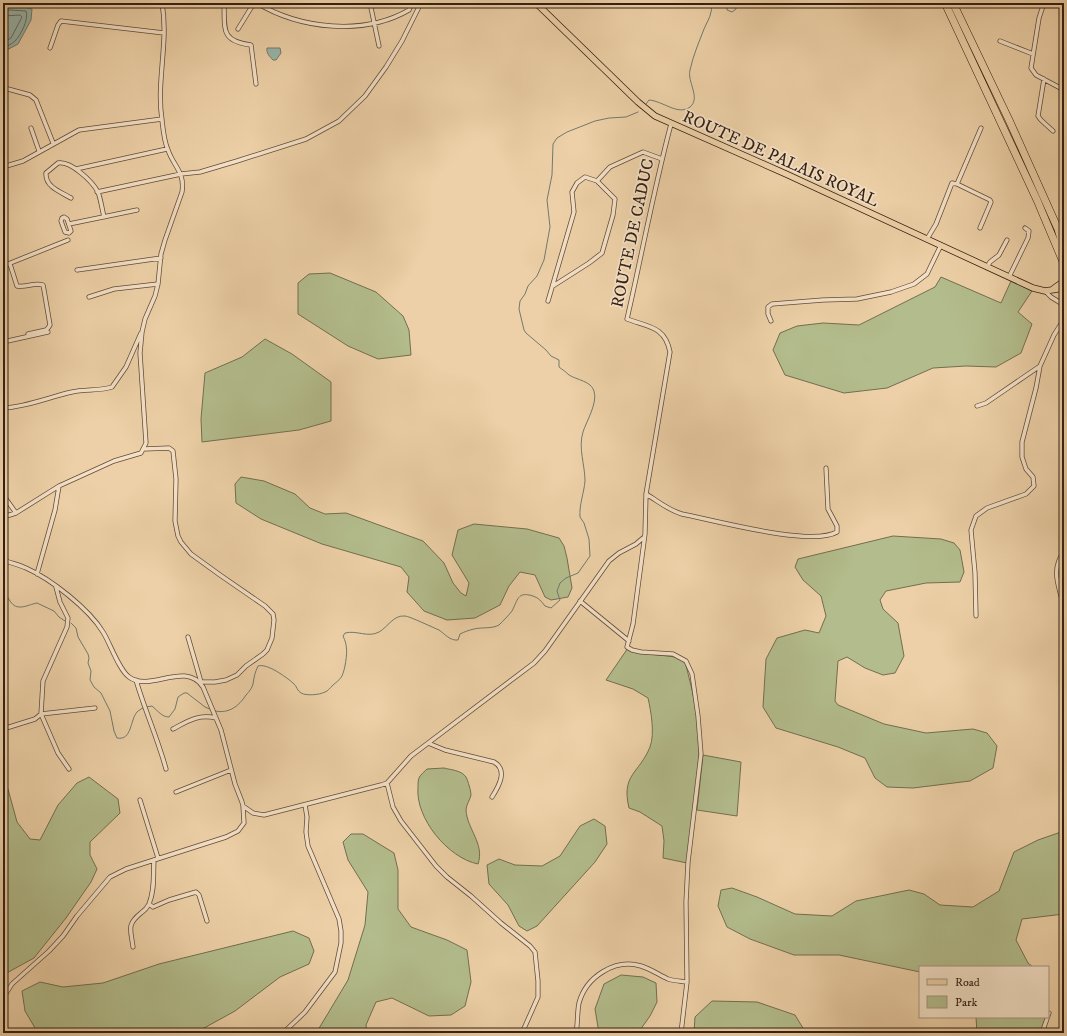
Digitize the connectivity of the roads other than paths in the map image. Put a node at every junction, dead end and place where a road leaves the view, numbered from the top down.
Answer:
1 (162, 3) edge
2 (224, 3) edge
3 (256, 3) edge
4 (370, 3) edge
5 (410, 3) edge
6 (421, 3) edge
7 (536, 3) edge
8 (945, 3) edge
9 (953, 3) edge
10 (1044, 3) edge
11 (374, 22) junction
12 (238, 29) dead end
13 (164, 33) junction
14 (1000, 41) dead end
15 (379, 46) dead end
16 (50, 48) dead end
17 (1033, 54) junction
18 (1044, 79) junction
19 (256, 84) dead end
20 (8, 89) dead end
21 (1064, 89) edge
22 (162, 119) junction
23 (671, 124) junction
24 (32, 128) dead end
25 (981, 128) dead end
26 (1053, 131) dead end
27 (53, 143) junction
28 (167, 148) junction
29 (39, 151) junction
30 (662, 159) junction
31 (3, 167) edge
32 (76, 169) junction
33 (181, 174) junction
34 (597, 181) junction
35 (957, 184) junction
36 (98, 192) junction
37 (71, 198) dead end
38 (137, 210) dead end
39 (104, 217) junction
40 (69, 224) dead end
41 (980, 228) dead end
42 (1025, 228) dead end
43 (1061, 229) edge
44 (927, 239) junction
45 (68, 240) dead end
46 (1007, 240) dead end
47 (941, 246) junction
48 (1061, 249) edge
49 (161, 258) junction
50 (10, 264) junction
51 (1064, 264) edge
52 (3, 266) edge
53 (987, 266) junction
54 (77, 270) dead end
55 (1009, 277) junction
56 (1064, 281) edge
57 (158, 284) junction
58 (553, 286) junction
59 (1064, 288) edge
60 (1045, 291) junction
61 (89, 297) dead end
62 (548, 301) dead end
63 (1064, 304) edge
64 (1064, 319) edge
65 (771, 320) dead end
66 (48, 332) dead end
67 (142, 332) junction
68 (28, 334) dead end
69 (3, 342) edge
70 (1040, 366) junction
71 (977, 406) dead end
72 (3, 408) edge
73 (144, 449) junction
74 (826, 468) dead end
75 (59, 486) junction
76 (3, 492) edge
77 (646, 494) junction
78 (16, 513) junction
79 (3, 517) edge
80 (644, 538) junction
81 (1064, 551) edge
82 (3, 560) edge
83 (37, 574) junction
84 (56, 587) junction
85 (580, 601) junction
86 (1064, 602) edge
87 (976, 616) dead end
88 (188, 637) dead end
89 (629, 641) junction
90 (136, 680) junction
91 (200, 682) junction
92 (95, 708) dead end
93 (41, 714) junction
94 (215, 716) junction
95 (3, 729) edge
96 (173, 729) dead end
97 (428, 743) junction
98 (69, 769) dead end
99 (166, 769) dead end
100 (231, 770) junction
101 (387, 783) junction
102 (176, 792) dead end
103 (492, 797) dead end
104 (140, 800) dead end
105 (305, 805) junction
106 (244, 806) junction
107 (156, 859) junction
108 (149, 904) junction
109 (207, 921) dead end
110 (133, 947) dead end
111 (687, 982) junction
112 (4, 996) edge
113 (1048, 1018) edge
114 (283, 1033) edge
115 (522, 1033) edge
116 (576, 1033) edge
117 (681, 1033) edge
118 (1042, 1033) edge

1 - 13 street
2 - 19 street
3 - 11 street
3 - 12 street
4 - 11 street
5 - 11 street
6 - 33 street
7 - 23 main road, ROUTE DE PALAIS ROYAL
8 - 48 highway
9 - 43 highway
10 - 17 street
11 - 15 street
13 - 16 street
13 - 22 street
14 - 17 street
17 - 18 street
18 - 21 street
18 - 26 street
20 - 27 street
22 - 27 street
22 - 28 street
23 - 30 street, ROUTE DE CADUC
23 - 44 main road, ROUTE DE PALAIS ROYAL
24 - 29 street
25 - 35 street
27 - 29 street
28 - 32 street
28 - 33 street
29 - 31 street
30 - 34 street
30 - 77 street, ROUTE DE CADUC
32 - 36 street
32 - 37 street
33 - 36 street
33 - 49 street
34 - 58 street
34 - 58 street
35 - 41 street
35 - 44 street
36 - 39 street
38 - 39 street
39 - 40 street
42 - 55 street
43 - 48 highway
44 - 47 main road, ROUTE DE PALAIS ROYAL
45 - 50 street
46 - 53 street
47 - 53 main road, ROUTE DE PALAIS ROYAL
47 - 65 street
48 - 51 highway
49 - 54 street
49 - 57 street
50 - 52 street
50 - 68 street
53 - 55 main road, ROUTE DE PALAIS ROYAL
55 - 60 main road, ROUTE DE PALAIS ROYAL
56 - 60 main road
57 - 61 street
57 - 67 street
58 - 62 street
59 - 60 main road, ROUTE DE PALAIS ROYAL
60 - 63 street
64 - 70 street
66 - 69 street
67 - 72 street
67 - 73 street
70 - 71 street
70 - 87 street
73 - 75 street
73 - 91 street
74 - 77 street
75 - 78 street
75 - 83 street
76 - 78 street
77 - 80 street, ROUTE DE CADUC
78 - 79 street
80 - 85 street
80 - 89 street, ROUTE DE CADUC
81 - 86 street
82 - 83 street
83 - 84 street
84 - 90 street
84 - 93 street
85 - 89 street
85 - 97 street
88 - 91 street
89 - 111 street
90 - 91 street
90 - 99 street
91 - 94 street
92 - 93 street
93 - 95 street
93 - 98 street
94 - 96 street
94 - 100 street
97 - 101 street
97 - 103 street
100 - 102 street
100 - 106 street
101 - 105 street
101 - 115 street
104 - 107 street
105 - 106 street
105 - 114 street
106 - 107 street
107 - 108 street
107 - 112 street
108 - 109 street
108 - 110 street
111 - 116 street
111 - 117 street
113 - 118 street

